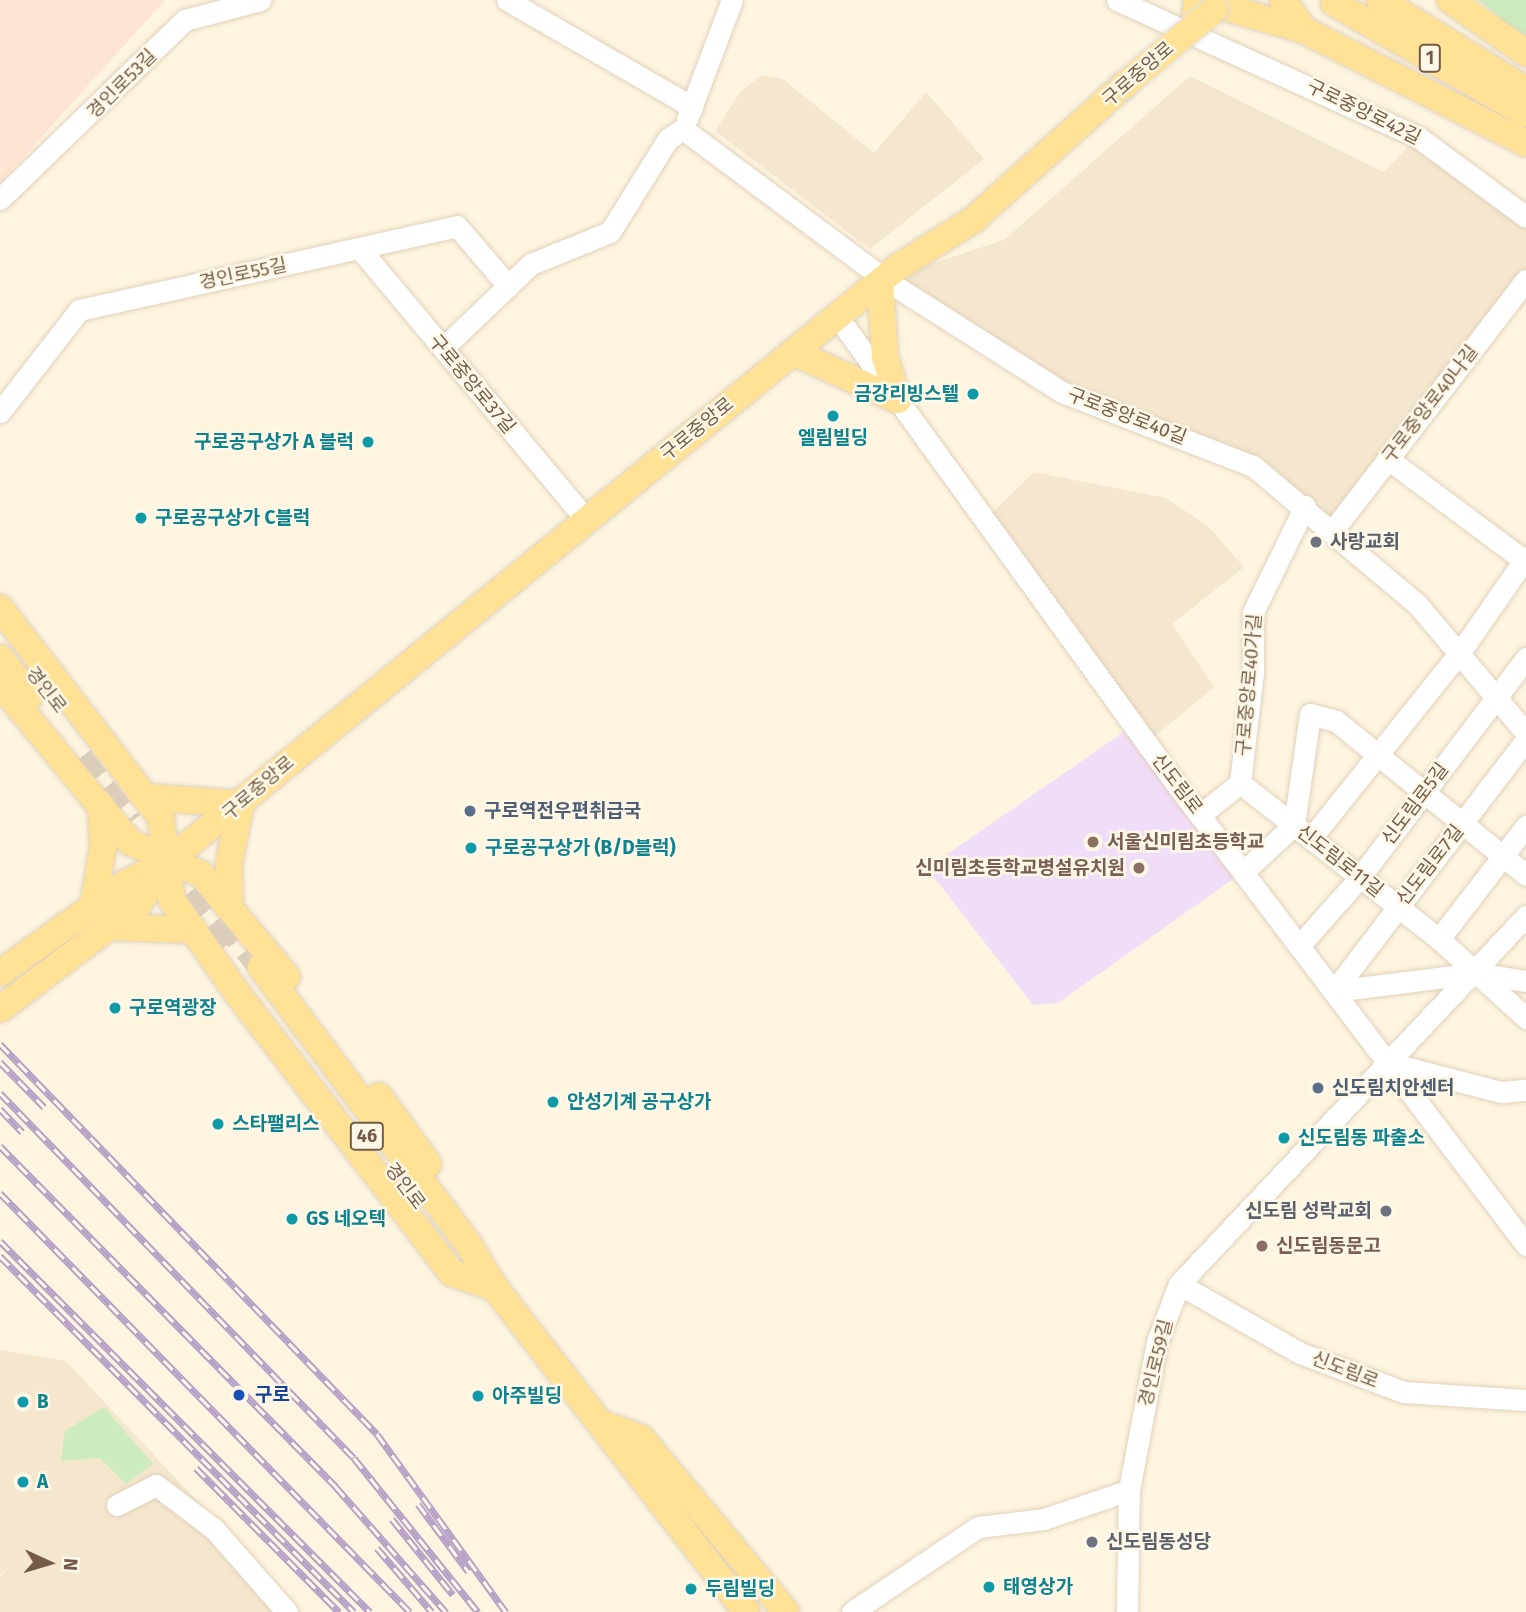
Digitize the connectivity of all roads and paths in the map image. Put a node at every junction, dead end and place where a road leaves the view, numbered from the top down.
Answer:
1 (260, 0) edge
2 (507, 0) edge
3 (732, 0) edge
4 (1117, 0) edge
5 (1283, 0) edge
6 (1380, 0) edge
7 (1450, 0) edge
8 (1324, 2) edge
9 (1210, 8) edge
10 (183, 10) edge
11 (1304, 30) junction
12 (1526, 53) edge
13 (1526, 90) edge
14 (692, 107) junction
15 (1526, 114) edge
16 (683, 128) junction
17 (1526, 143) edge
18 (0, 199) edge
19 (1526, 216) edge
20 (360, 249) junction
21 (882, 280) junction
22 (1526, 280) edge
23 (508, 286) junction
24 (837, 316) junction
25 (443, 348) junction
26 (793, 352) junction
27 (898, 400) junction
28 (0, 412) edge
29 (1388, 459) junction
30 (1305, 506) junction
31 (585, 518) junction
32 (1334, 529) junction
33 (1525, 560) edge
34 (0, 608) edge
35 (0, 631) edge
36 (1461, 651) junction
37 (0, 658) edge
38 (1526, 658) edge
39 (0, 684) edge
40 (1497, 696) junction
41 (1526, 733) edge
42 (1526, 740) edge
43 (1376, 754) junction
44 (1240, 783) junction
45 (1424, 793) junction
46 (146, 797) junction
47 (101, 803) junction
48 (241, 804) junction
49 (1200, 815) junction
50 (1462, 823) junction
51 (1294, 825) junction
52 (1526, 826) edge
53 (1311, 838) junction
54 (1501, 855) junction
55 (168, 862) junction
56 (1243, 872) junction
57 (1526, 875) edge
58 (1360, 877) junction
59 (1398, 907) junction
60 (230, 908) junction
61 (1526, 916) edge
62 (101, 917) junction
63 (194, 930) junction
64 (1439, 939) junction
65 (1299, 946) junction
66 (254, 971) tunnel mouth
67 (0, 973) edge
68 (1476, 973) junction
69 (1526, 981) edge
70 (1334, 991) junction
71 (0, 1009) edge
72 (1526, 1018) edge
73 (1389, 1063) junction
74 (1526, 1090) edge
75 (1526, 1245) edge
76 (1179, 1284) junction
77 (495, 1288) junction
78 (1526, 1400) edge
79 (608, 1426) junction
80 (1129, 1490) junction
81 (117, 1505) dead end
82 (287, 1612) edge
83 (746, 1612) edge
84 (786, 1612) edge
85 (852, 1612) edge
86 (1127, 1612) edge

1 - 10 street, 경인로53길
2 - 14 street
3 - 14 street
4 - 19 street, 구로중앙로42길
5 - 11 main road
6 - 13 main road, 1
7 - 12 main road
8 - 11 main road
8 - 15 main road, 1
9 - 11 main road
9 - 21 main road, 구로중앙로, bridge
10 - 18 street, 경인로53길
11 - 17 main road
14 - 16 street
16 - 21 street, 구로중앙로40길
16 - 23 street
20 - 23 street, 경인로55길
20 - 25 street, 구로중앙로37길
20 - 28 street, 경인로55길
21 - 24 main road, 구로중앙로
21 - 27 main road
21 - 30 street, 구로중앙로40길
22 - 29 street, 구로중앙로40나길
23 - 25 street
24 - 26 main road, 구로중앙로
24 - 27 street, 신도림로
25 - 31 street, 구로중앙로37길
26 - 27 main road
26 - 31 main road, 구로중앙로
27 - 49 street, 신도림로
29 - 32 street, 구로중앙로40나길
29 - 33 street
30 - 32 street, 구로중앙로40길
30 - 44 street, 구로중앙로40가길
31 - 48 main road, 구로중앙로
32 - 36 street, 구로중앙로40길
33 - 36 street
34 - 46 main road
35 - 37 main road, 경인로
36 - 40 street, 구로중앙로40길
36 - 43 street
38 - 40 street, 신도림로5길
39 - 47 main road
40 - 41 street, 구로중앙로40길
40 - 45 street, 신도림로5길
42 - 50 street, 신도림로7길
43 - 45 street
43 - 51 street
43 - 53 street
44 - 49 street, 구로중앙로40가길
44 - 51 street, 신도림로11길
45 - 50 street
45 - 58 street, 신도림로5길
46 - 48 main road
46 - 55 main road
47 - 55 main road
47 - 62 main road
48 - 55 main road, 구로중앙로
48 - 60 main road
49 - 56 street, 신도림로
50 - 54 street
50 - 59 street, 신도림로7길
51 - 53 street, 신도림로11길
51 - 56 street
52 - 54 street
53 - 58 street, 신도림로11길
54 - 57 street
54 - 64 street
55 - 60 main road
55 - 62 main road, 구로중앙로
55 - 63 main road
56 - 65 street, 신도림로
58 - 59 street, 신도림로11길
58 - 65 street, 신도림로5길
59 - 64 street, 신도림로11길
59 - 70 street, 신도림로7길
60 - 77 main road
61 - 68 street
62 - 63 main road
62 - 67 main road, 구로중앙로
62 - 71 main road, 구로중앙로
63 - 77 main road
64 - 68 street, 신도림로11길
65 - 70 street, 신도림로
66 - 77 main road, 경인로 / 46
68 - 69 street
68 - 70 street
68 - 72 street, 신도림로11길
68 - 73 street
70 - 73 street, 신도림로
73 - 74 street
73 - 75 street, 신도림로
73 - 76 street, 경인로59길
76 - 78 street, 신도림로
76 - 80 street, 경인로59길
77 - 79 main road, 경인로 / 46
79 - 83 main road, 경인로 / 46
79 - 84 main road
80 - 85 street
80 - 86 street
81 - 82 street

